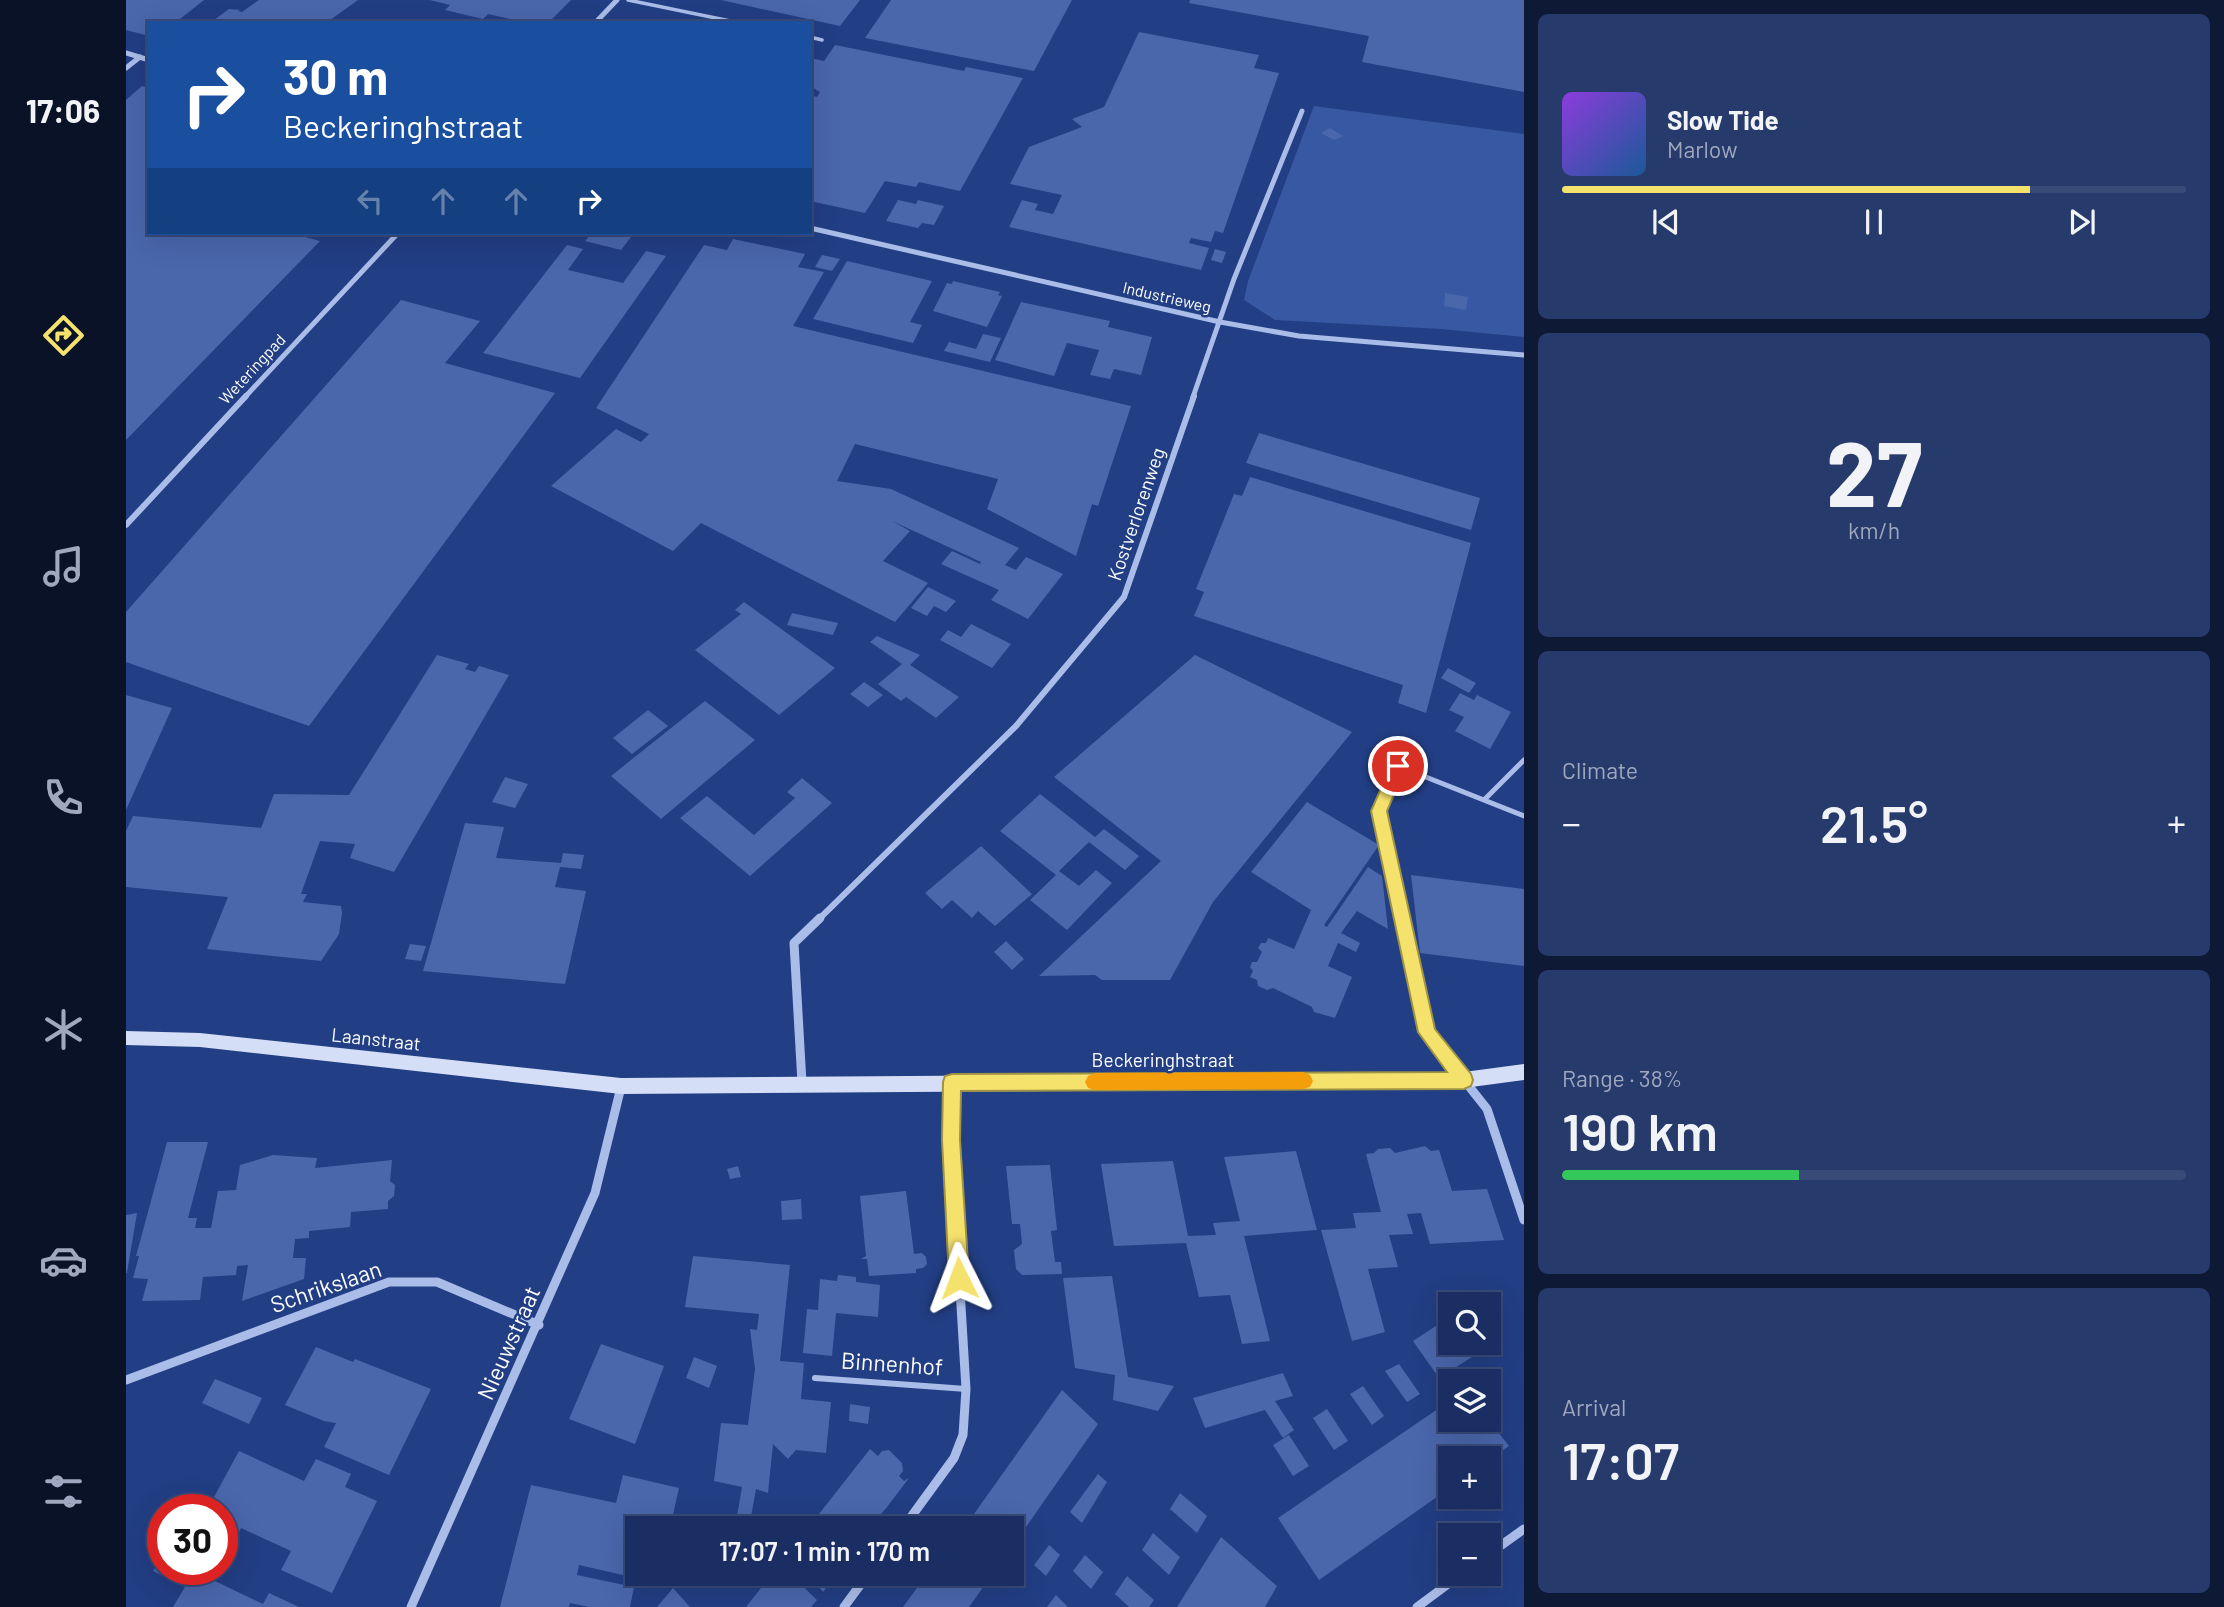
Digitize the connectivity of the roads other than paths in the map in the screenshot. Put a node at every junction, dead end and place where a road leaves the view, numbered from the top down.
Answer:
1 (617, 0) edge
2 (628, 0) edge
3 (597, 21) edge
4 (730, 21) edge
5 (812, 38) edge
6 (822, 40) dead end
7 (126, 54) edge
8 (140, 57) junction
9 (147, 59) edge
10 (126, 68) edge
11 (1302, 111) dead end
12 (812, 228) edge
13 (396, 235) edge
14 (1220, 322) junction
15 (1524, 355) edge
16 (126, 525) edge
17 (1524, 761) edge
18 (1484, 800) junction
19 (1524, 816) edge
20 (126, 1038) edge
21 (1524, 1072) edge
22 (1464, 1080) junction
23 (952, 1082) junction
24 (802, 1083) junction
25 (621, 1086) junction
26 (1524, 1220) edge
27 (538, 1325) junction
28 (815, 1378) dead end
29 (126, 1380) edge
30 (966, 1389) junction
31 (911, 1516) edge
32 (1524, 1529) edge
33 (1501, 1545) edge
34 (859, 1586) edge
35 (1445, 1586) edge
36 (411, 1607) edge
37 (844, 1607) edge
38 (1416, 1607) edge

1 - 3 street
2 - 4 lane
5 - 6 lane
7 - 8 street
8 - 9 street
8 - 10 street
11 - 14 street, Kostverlorenweg
12 - 14 street, Industrieweg
13 - 16 street, Weteringpad
14 - 15 street, Industrieweg
14 - 24 street, Kostverlorenweg
17 - 18 lane
18 - 19 lane
18 - 22 lane
20 - 25 street, Laanstraat
21 - 22 street, Beckeringhstraat
22 - 23 street, Beckeringhstraat
22 - 26 street
23 - 24 street, Beckeringhstraat
23 - 30 street, Binnenhof
24 - 25 street, Beckeringhstraat
25 - 27 street, Nieuwstraat
27 - 29 street, Schrikslaan
27 - 36 street, Nieuwstraat
28 - 30 lane, Binnenhof
30 - 31 street, Binnenhof
32 - 33 street
34 - 37 street
35 - 38 street

